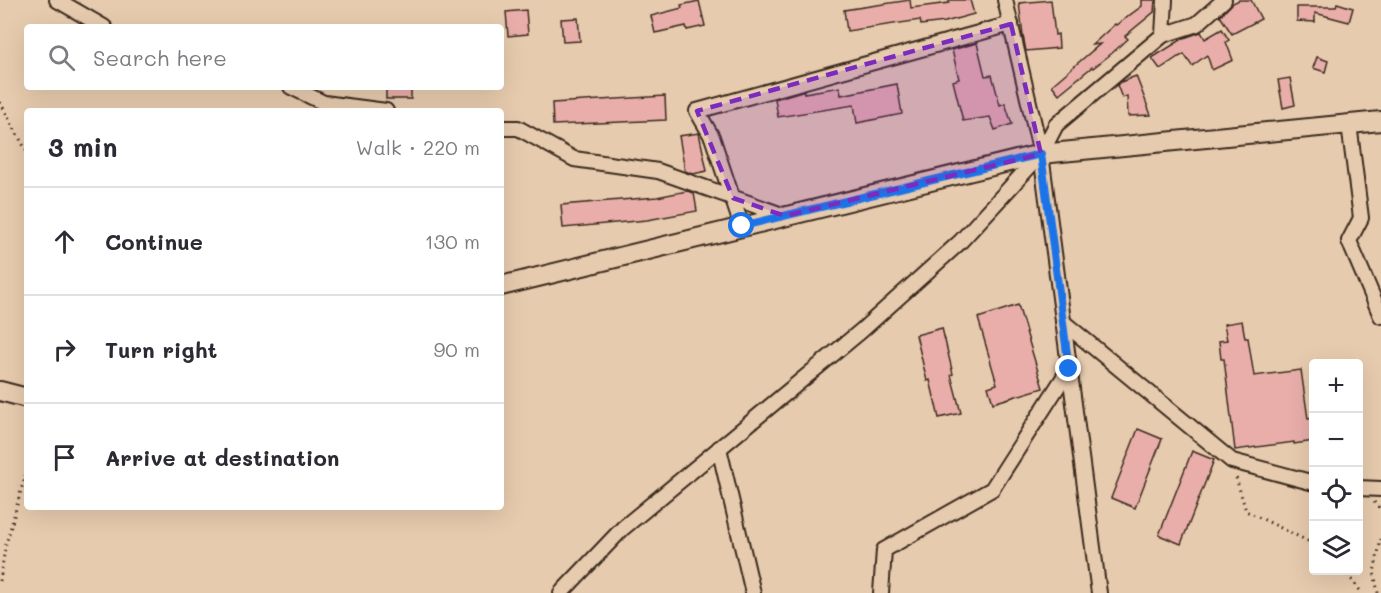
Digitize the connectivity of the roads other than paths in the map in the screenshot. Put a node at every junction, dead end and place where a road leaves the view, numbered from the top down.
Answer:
1 (57, 0) edge
2 (1005, 0) edge
3 (1165, 0) edge
4 (1224, 0) edge
5 (99, 24) edge
6 (1011, 24) junction
7 (1163, 35) junction
8 (297, 90) edge
9 (363, 108) edge
10 (1381, 121) edge
11 (1349, 124) junction
12 (504, 128) edge
13 (1041, 154) junction
14 (733, 198) junction
15 (785, 216) junction
16 (742, 226) junction
17 (504, 285) edge
18 (1381, 316) edge
19 (1063, 322) junction
20 (1069, 369) junction
21 (0, 391) edge
22 (24, 397) edge
23 (719, 448) junction
24 (1309, 482) edge
25 (1363, 488) edge
26 (1381, 489) edge
27 (561, 593) edge
28 (753, 593) edge
29 (881, 593) edge
30 (1099, 593) edge

1 - 5 street
2 - 6 street
3 - 7 street
4 - 7 street
6 - 13 street
6 - 14 street
7 - 13 street
8 - 9 street
10 - 11 main road
11 - 13 main road
11 - 18 street
12 - 14 street
13 - 15 main road
13 - 19 street
13 - 23 street
14 - 15 street
14 - 16 street
15 - 16 main road
16 - 17 main road
19 - 20 street
19 - 24 street
20 - 29 street
20 - 30 street
21 - 22 main road
23 - 27 street
23 - 28 street
25 - 26 street

